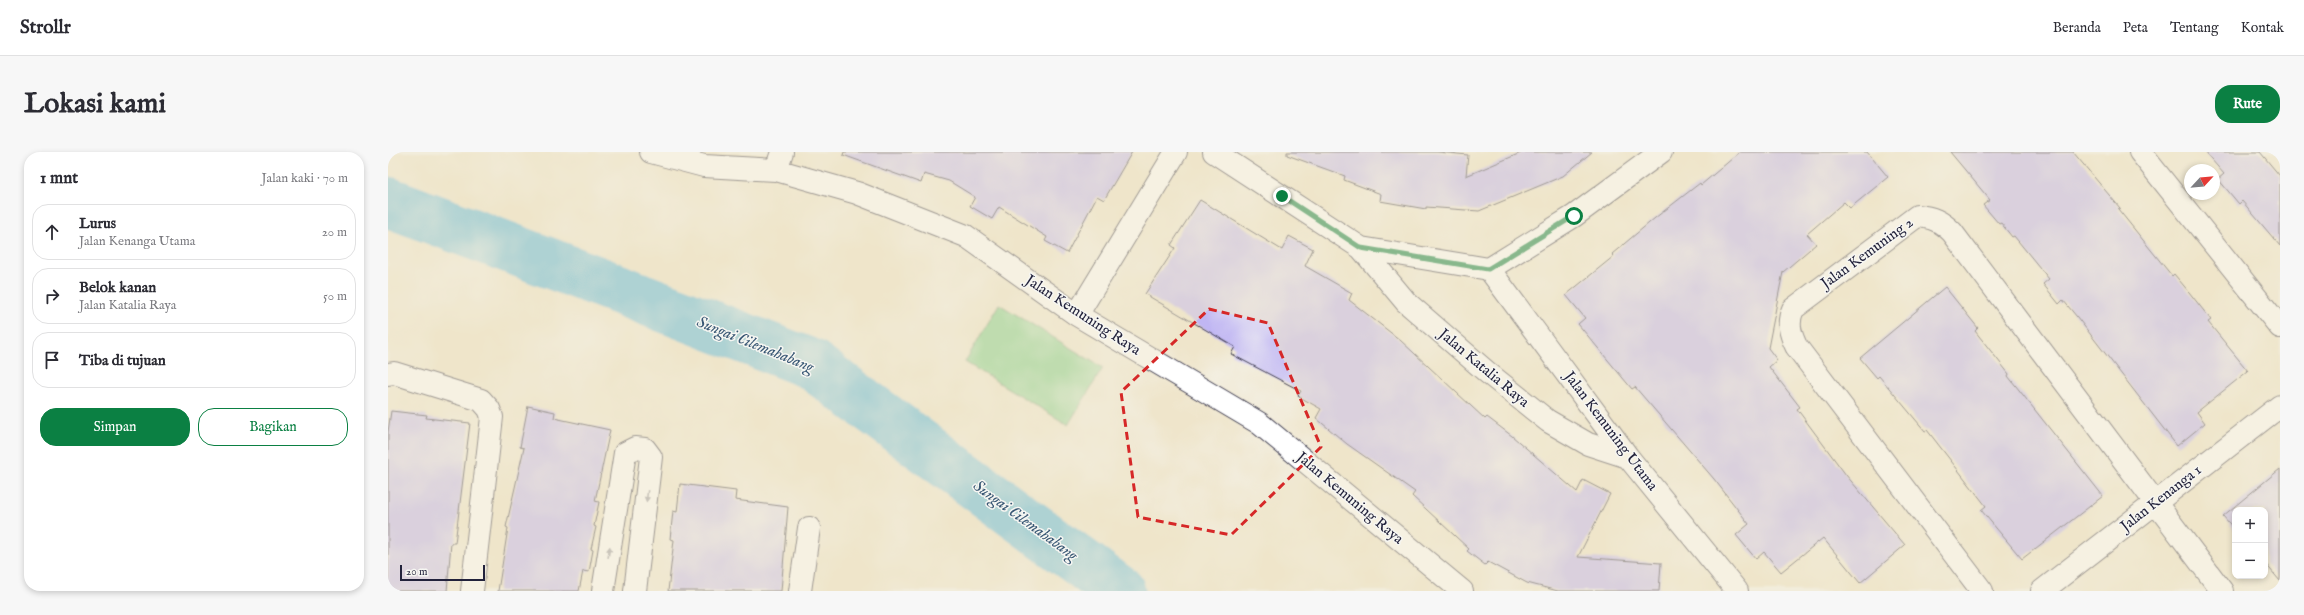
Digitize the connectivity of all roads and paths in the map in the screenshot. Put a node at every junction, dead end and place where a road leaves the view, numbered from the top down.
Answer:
1 (651, 152) edge
2 (1176, 152) edge
3 (1214, 152) edge
4 (1661, 152) edge
5 (2140, 152) edge
6 (779, 161) edge
7 (1361, 248) junction
8 (1488, 269) junction
9 (1077, 315) junction
10 (2280, 327) edge
11 (388, 374) edge
12 (2280, 406) edge
13 (1628, 457) junction
14 (2156, 501) junction
15 (808, 528) dead end
16 (472, 591) edge
17 (603, 591) edge
18 (635, 591) edge
19 (800, 591) edge
20 (1462, 591) edge
21 (1736, 591) edge
22 (1982, 591) edge
23 (2042, 591) edge
24 (2222, 591) edge

1 - 6 street, Jalan Kemuning Raya
2 - 9 street
3 - 7 street, Jalan Katalia Raya
4 - 8 street
5 - 10 street
6 - 9 street, Jalan Kemuning Raya
7 - 8 street, Jalan Katalia Raya
7 - 13 street, Jalan Katalia Raya
8 - 13 street, Jalan Kemuning Utama
9 - 20 street, Jalan Kemuning Raya
11 - 16 street
12 - 14 street, Jalan Kenanga 1
13 - 21 street, Jalan Kemuning Utama
14 - 22 street, Jalan Kemuning 2
14 - 23 street, Jalan Kenanga 1
14 - 24 street, Jalan Kemuning 2
15 - 19 street
17 -> 18 street

